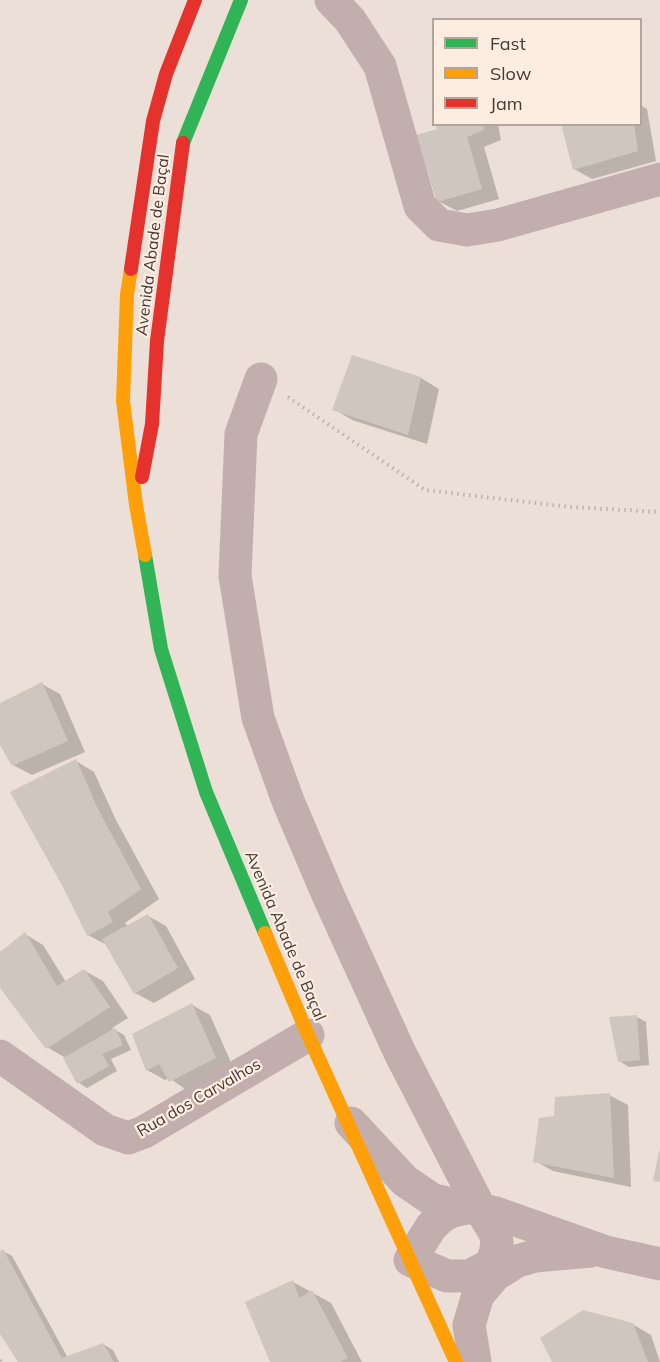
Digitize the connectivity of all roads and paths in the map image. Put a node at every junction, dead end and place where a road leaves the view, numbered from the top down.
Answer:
1 (195, 0) edge
2 (241, 0) edge
3 (331, 0) edge
4 (660, 179) edge
5 (261, 379) joint
6 (136, 505) junction
7 (660, 512) edge
8 (308, 1035) junction
9 (0, 1056) edge
10 (346, 1118) junction
11 (474, 1209) junction
12 (606, 1251) junction
13 (410, 1260) junction
14 (517, 1261) junction
15 (660, 1264) edge
16 (469, 1276) junction
17 (456, 1362) edge
18 (475, 1362) edge

1 - 6 main road, Avenida Abade de Baçal
2 - 6 main road, Avenida Abade de Baçal
3 - 4 street
5 - 7 path
5 - 11 street
6 - 8 main road, Avenida Abade de Baçal
8 - 9 street, Rua dos Carvalhos
8 - 10 main road, Avenida Abade de Baçal
10 - 11 street
10 - 13 main road, Avenida Abade de Baçal
11 - 12 street
11 - 13 street
11 - 16 street
12 - 14 street
12 - 15 street
13 - 16 street
13 - 17 main road, Avenida Abade de Baçal
14 - 16 street
14 - 18 street

